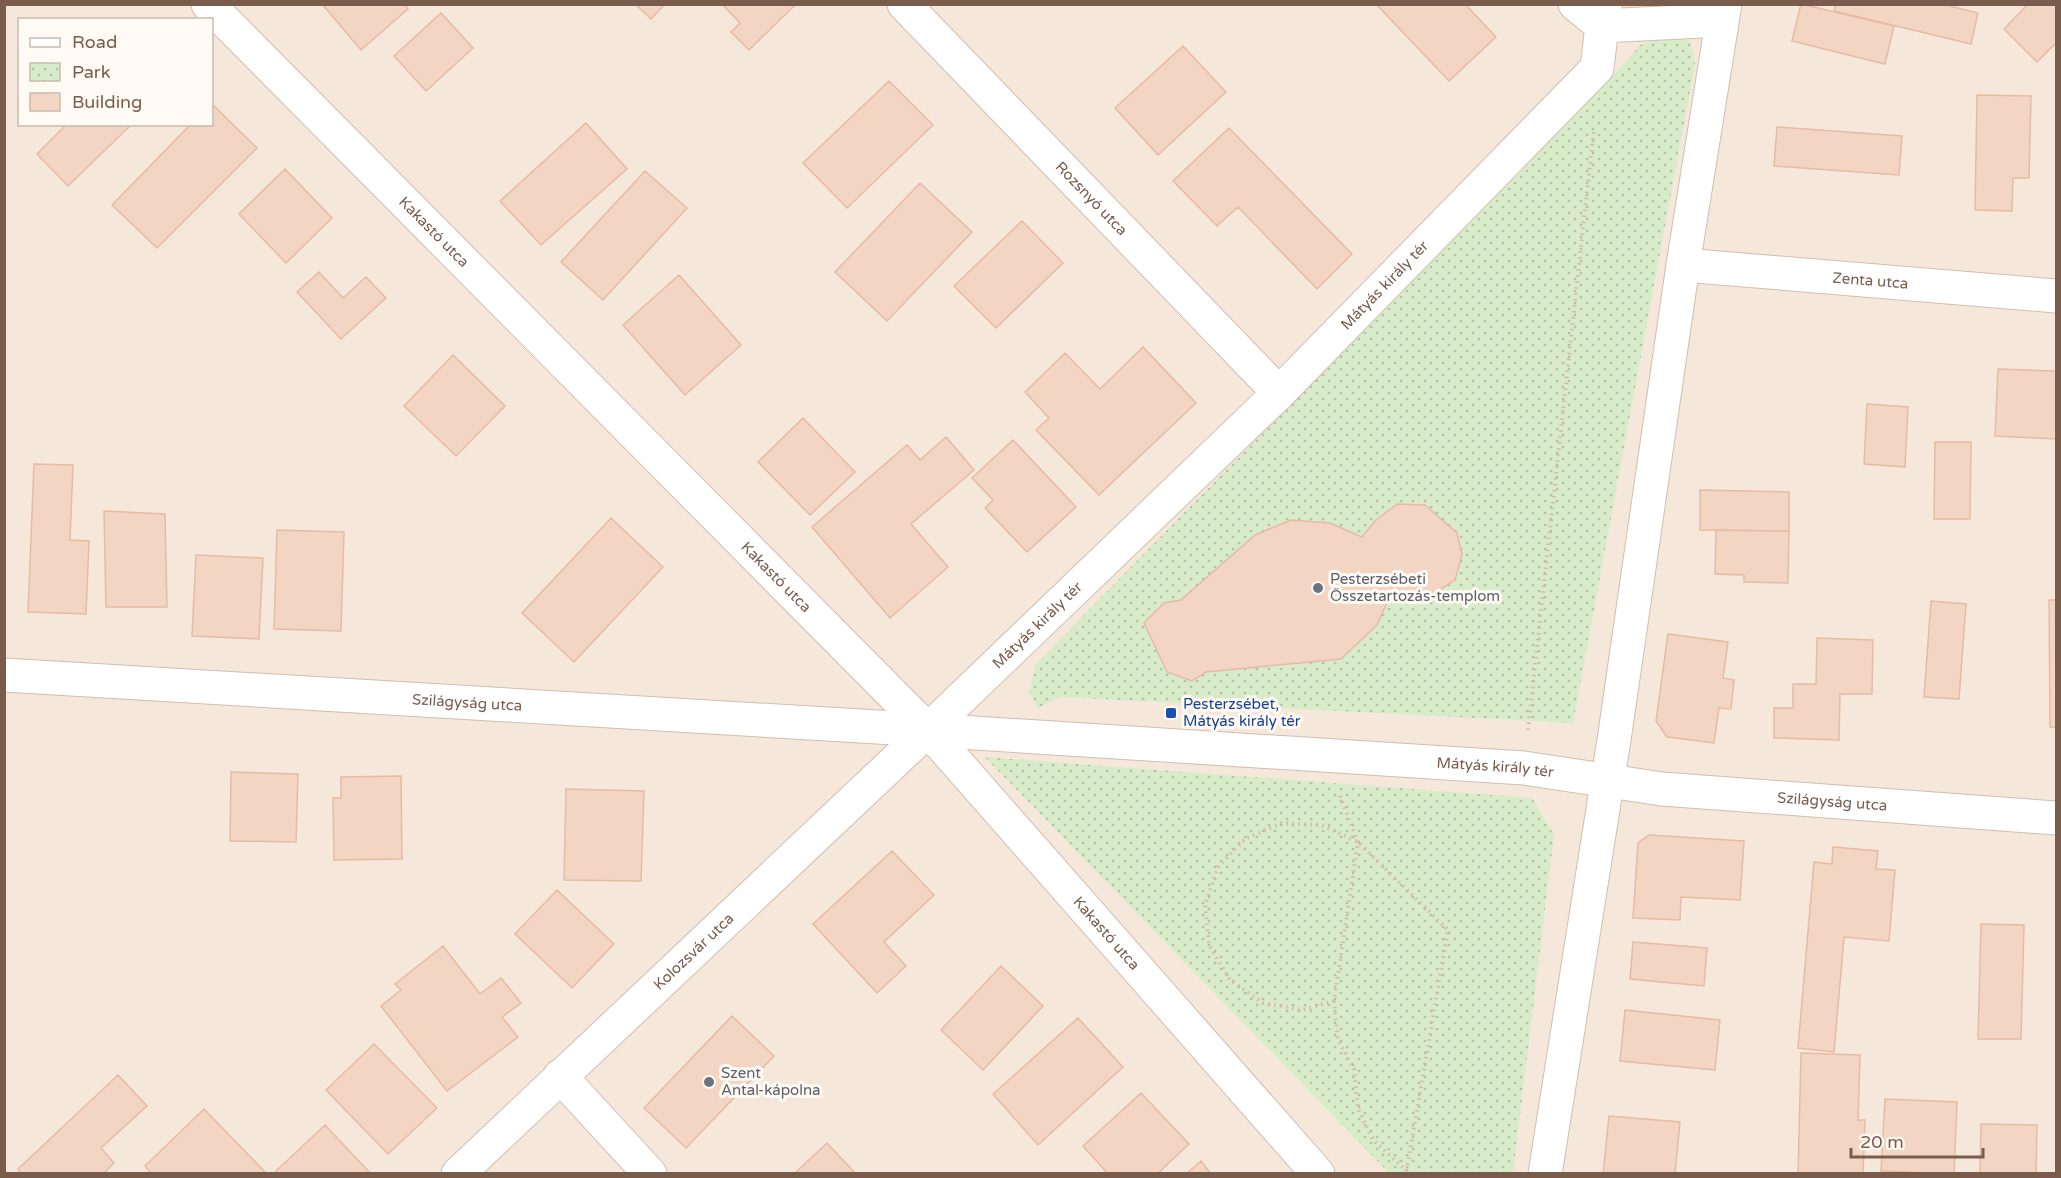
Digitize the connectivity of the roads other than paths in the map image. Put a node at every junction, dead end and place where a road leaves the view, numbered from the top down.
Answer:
1 (208, 4) edge
2 (904, 4) edge
3 (1575, 4) edge
4 (1723, 12) edge
5 (1604, 15) edge
6 (1683, 265) junction
7 (2056, 297) edge
8 (1279, 393) junction
9 (4, 675) edge
10 (928, 730) junction
11 (1607, 781) junction
12 (2056, 819) edge
13 (560, 1076) junction
14 (458, 1173) edge
15 (650, 1173) edge
16 (1318, 1173) edge
17 (1545, 1173) edge

1 - 10 street, Kakastó utca
2 - 8 street, Rozsnyó utca
3 - 5 street
4 - 5 street
4 - 6 street
5 - 8 street, Mátyás király tér
6 - 7 street, Zenta utca
6 - 11 street
8 - 10 street, Mátyás király tér
9 - 10 street, Szilágyság utca
10 - 11 street, Mátyás király tér
10 - 13 street, Kolozsvár utca
10 - 16 street, Kakastó utca
11 - 12 street, Szilágyság utca
11 - 17 street
13 - 14 street, Kolozsvár utca
13 - 15 street

